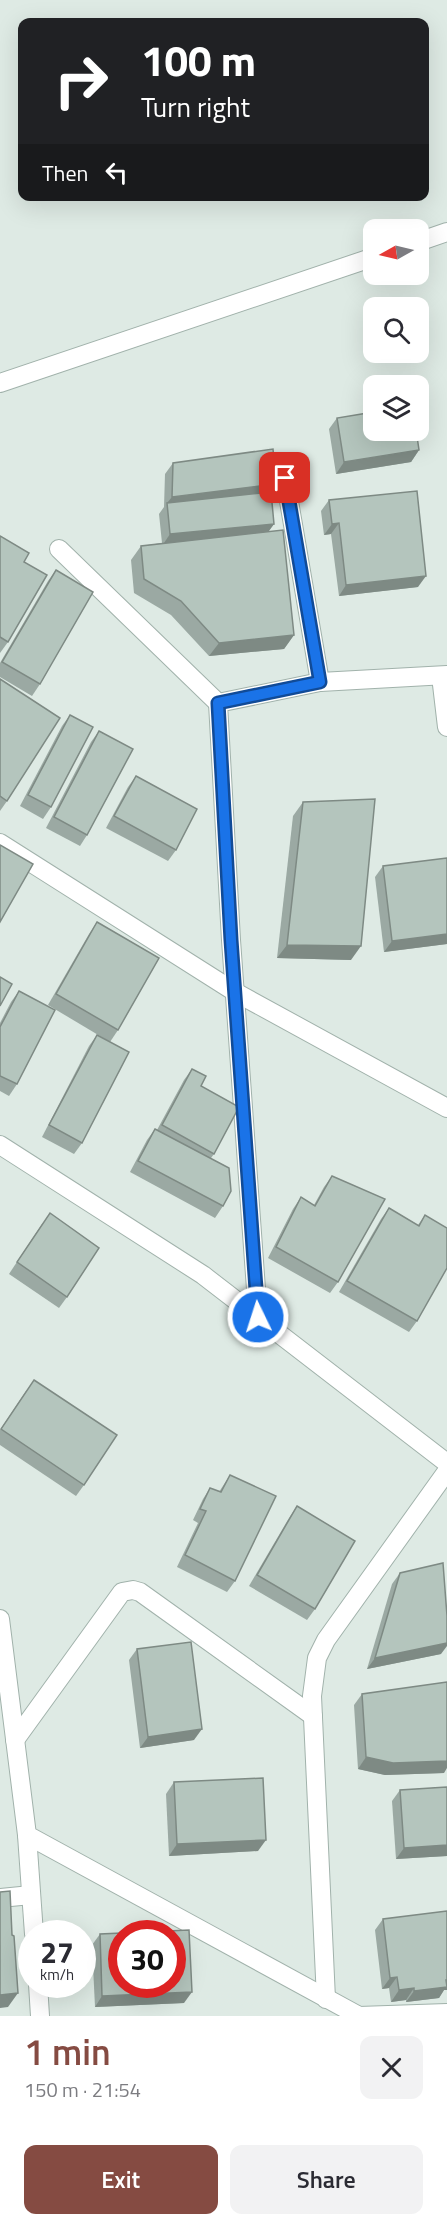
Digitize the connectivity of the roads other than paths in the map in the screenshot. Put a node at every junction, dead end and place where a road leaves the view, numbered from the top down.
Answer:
1 (447, 232) edge
2 (429, 238) edge
3 (363, 261) edge
4 (0, 383) edge
5 (285, 478) dead end
6 (59, 549) dead end
7 (444, 675) edge
8 (320, 682) junction
9 (218, 703) junction
10 (447, 727) edge
11 (0, 843) edge
12 (235, 992) junction
13 (447, 1108) edge
14 (0, 1145) edge
15 (258, 1317) junction
16 (447, 1463) edge
17 (447, 1471) edge
18 (0, 1619) edge
19 (312, 1716) junction
20 (15, 1740) junction
21 (27, 1835) junction
22 (31, 1895) junction
23 (0, 1898) edge
24 (33, 1920) edge
25 (39, 1998) edge
26 (326, 1999) junction
27 (447, 2013) edge
28 (40, 2016) edge
29 (359, 2016) edge

1 - 2 street
3 - 4 street
5 - 8 street
6 - 9 street
7 - 8 street
7 - 10 street
8 - 9 street
9 - 12 street
11 - 12 street
12 - 13 street
12 - 15 street
14 - 15 street
15 - 16 street
17 - 19 street
18 - 20 street
19 - 20 street
19 - 26 street
20 - 21 street
21 - 22 street
21 - 26 street
22 - 23 street
22 - 24 street
25 - 28 street
26 - 29 street
27 - 29 street

